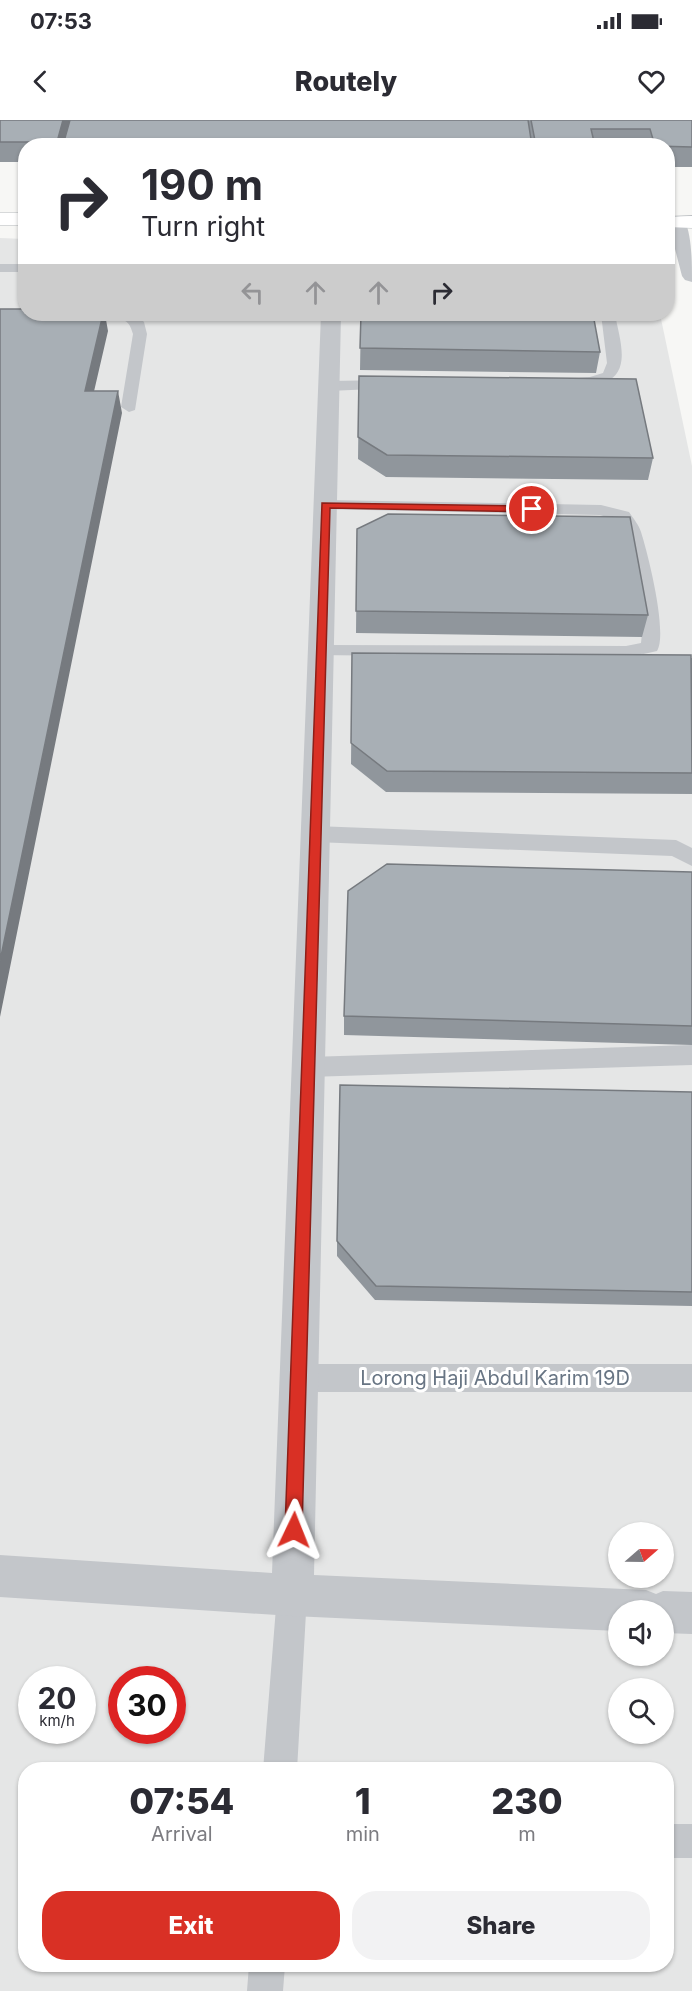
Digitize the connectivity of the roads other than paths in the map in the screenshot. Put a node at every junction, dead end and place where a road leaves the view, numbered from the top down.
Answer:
1 (0, 219) edge
2 (18, 219) edge
3 (679, 222) edge
4 (0, 268) edge
5 (18, 268) edge
6 (691, 268) edge
7 (136, 321) edge
8 (332, 321) edge
9 (609, 321) edge
10 (556, 383) edge
11 (401, 385) edge
12 (329, 386) junction
13 (129, 407) dead end
14 (326, 505) junction
15 (321, 651) junction
16 (315, 834) junction
17 (692, 858) edge
18 (692, 1054) edge
19 (308, 1067) junction
20 (298, 1378) junction
21 (692, 1378) edge
22 (0, 1576) edge
23 (292, 1595) junction
24 (608, 1609) edge
25 (674, 1612) edge
26 (692, 1613) edge
27 (281, 1762) edge
28 (674, 1841) edge
29 (692, 1842) edge
30 (266, 1972) edge
31 (265, 1991) edge

1 - 2 main road
3 - 6 street
4 - 5 lane
7 - 13 lane
8 - 12 street
9 - 10 lane
11 - 12 lane
12 - 14 street
14 - 15 street
14 - 15 lane
15 - 16 street
16 - 17 lane
16 - 19 street
18 - 19 lane
19 - 20 street
20 - 21 lane, Lorong Haji Abdul Karim 19D
20 - 23 street
22 - 23 street
23 - 24 street
23 - 27 lane
25 - 26 street
28 - 29 lane
30 - 31 lane

